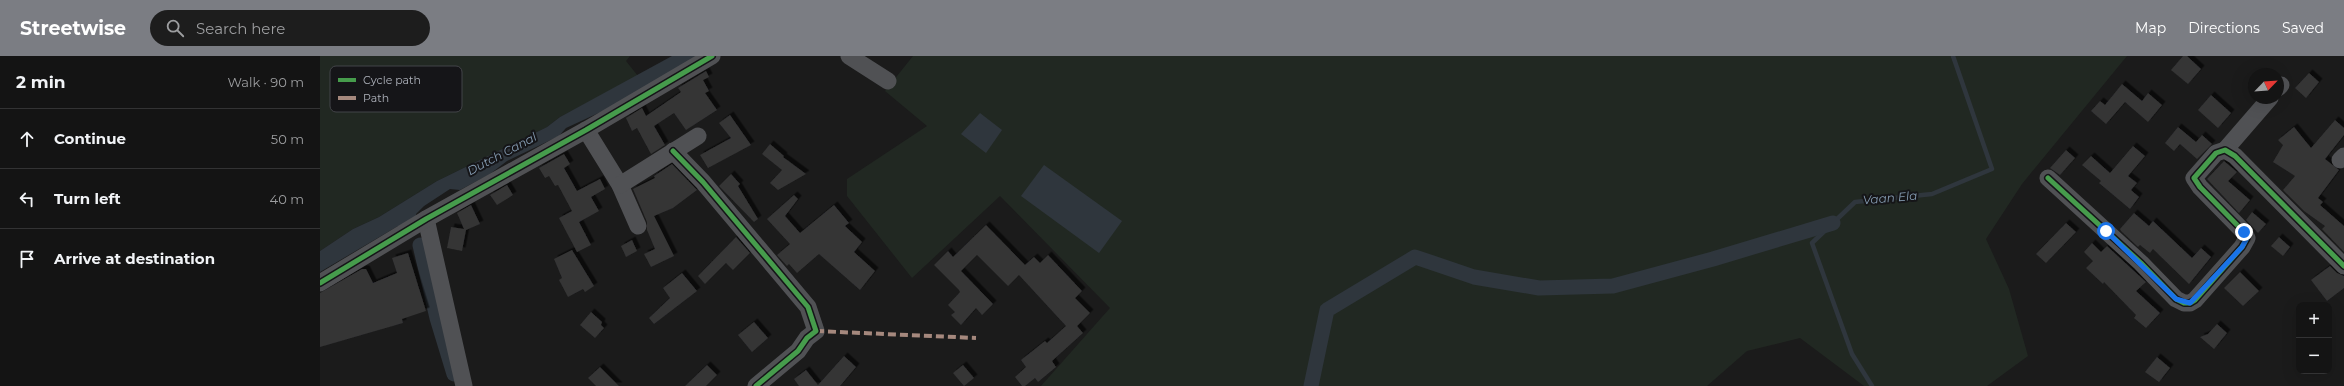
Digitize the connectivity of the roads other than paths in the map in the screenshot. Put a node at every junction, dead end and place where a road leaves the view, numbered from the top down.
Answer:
1 (712, 56) edge
2 (849, 56) edge
3 (888, 81) dead end
4 (2265, 104) edge
5 (586, 130) junction
6 (698, 136) dead end
7 (2225, 150) junction
8 (673, 151) junction
9 (2048, 178) dead end
10 (620, 185) junction
11 (426, 219) junction
12 (638, 226) dead end
13 (2344, 266) edge
14 (320, 283) edge
15 (464, 386) edge
16 (756, 386) edge

1 - 5 street
2 - 3 street
4 - 7 street
5 - 10 street
5 - 11 street
6 - 8 street
7 - 9 street
7 - 13 street
8 - 10 street
8 - 16 street
10 - 12 street
11 - 14 street
11 - 15 street

